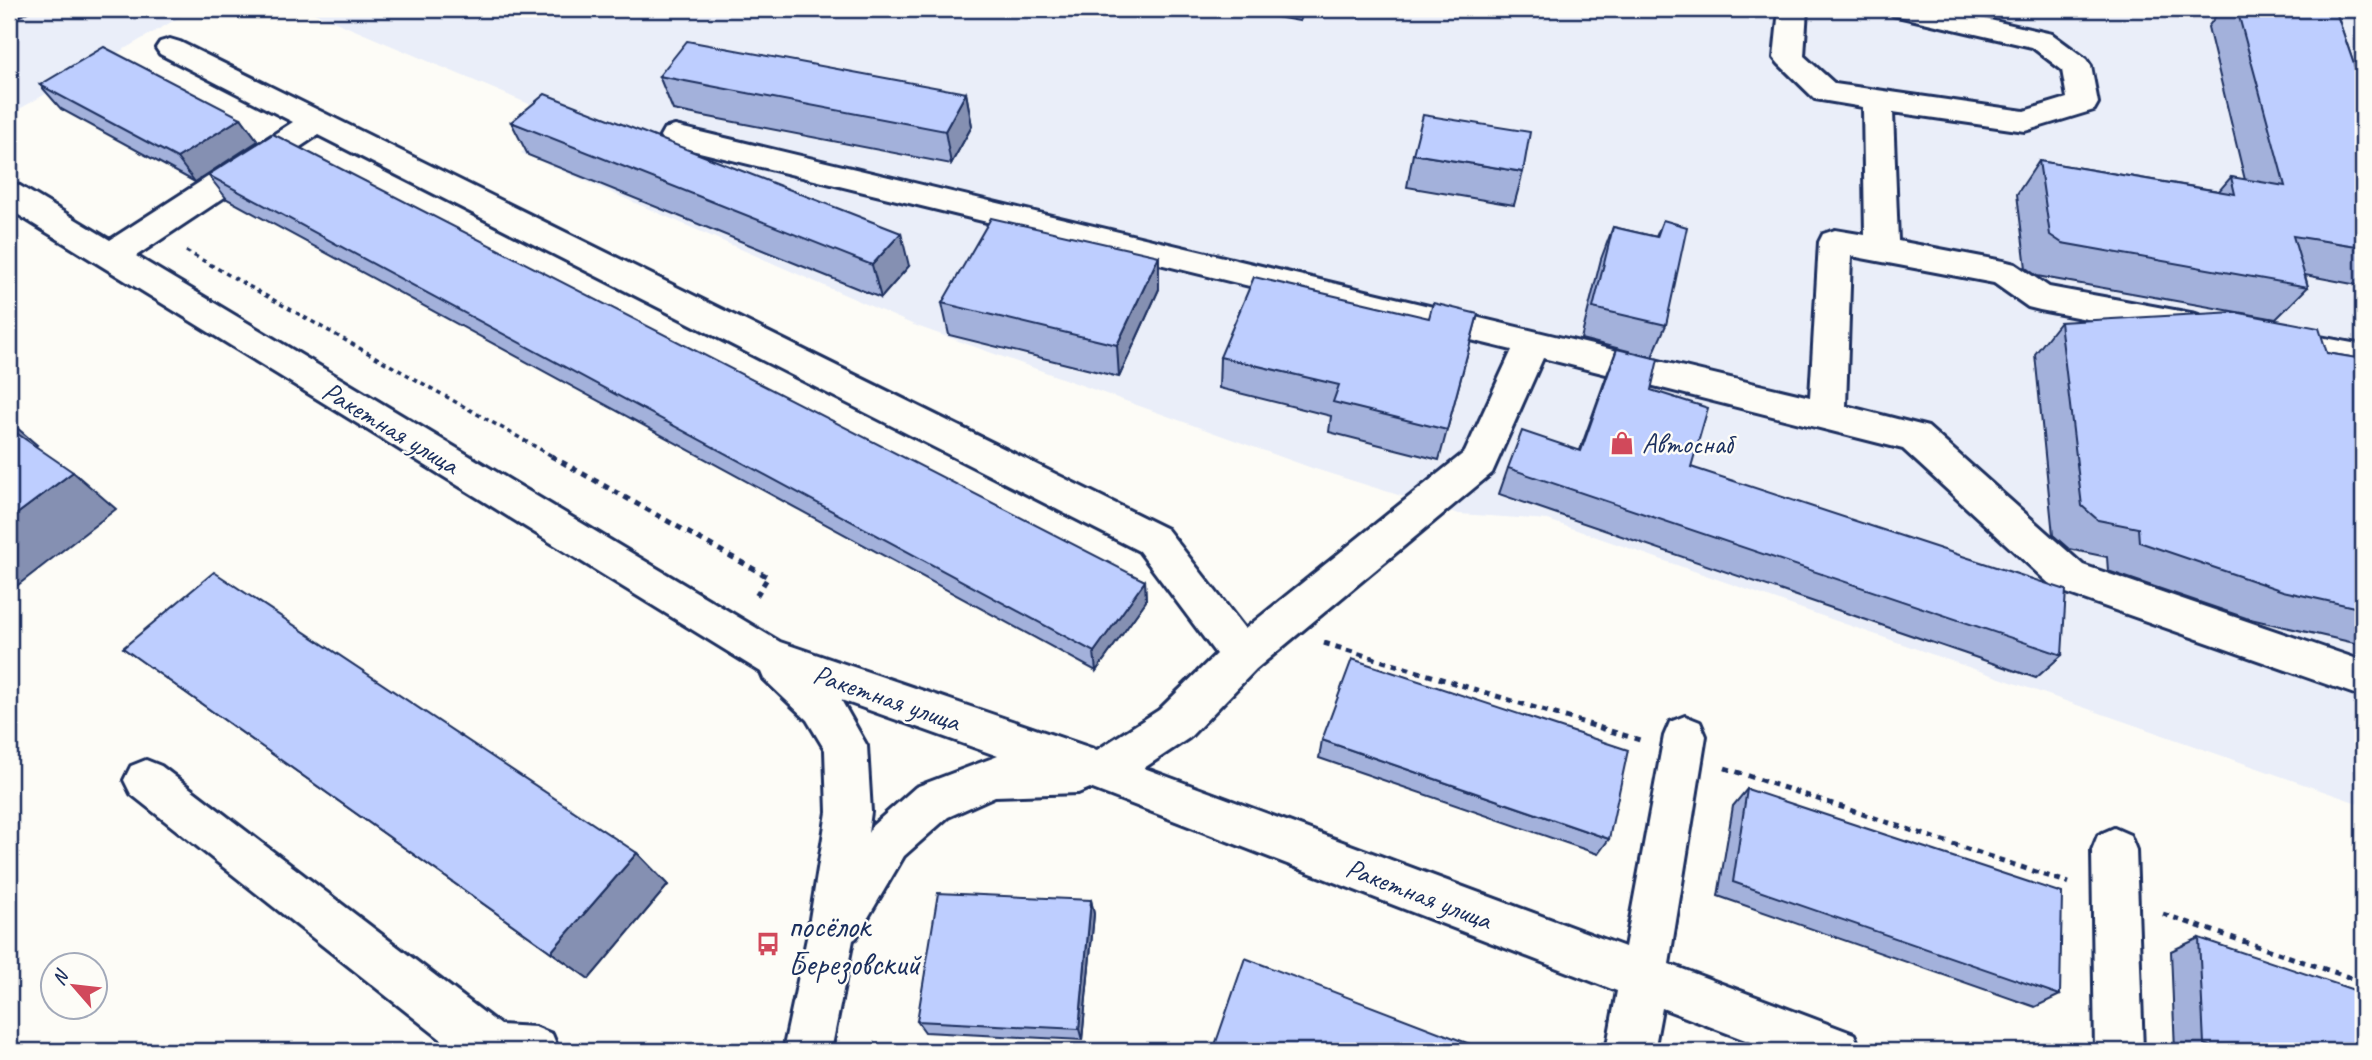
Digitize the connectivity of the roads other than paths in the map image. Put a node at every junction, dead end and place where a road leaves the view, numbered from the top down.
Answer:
1 (1793, 9) edge
2 (1903, 9) edge
3 (170, 48) dead end
4 (1878, 100) junction
5 (317, 121) junction
6 (675, 136) dead end
7 (9, 194) edge
8 (1882, 250) junction
9 (111, 256) junction
10 (1533, 342) junction
11 (2363, 358) edge
12 (1827, 416) junction
13 (750, 645) junction
14 (1242, 656) junction
15 (2363, 679) edge
16 (1683, 744) road end
17 (1101, 772) junction
18 (146, 780) dead end
19 (2114, 850) dead end
20 (830, 938) junction
21 (1643, 978) junction
22 (506, 1050) edge
23 (807, 1051) edge
24 (1630, 1051) edge
25 (1838, 1051) edge
26 (2119, 1051) edge

1 - 4 street
2 - 4 street
3 - 5 street
4 - 8 street
5 - 9 street
5 - 14 street
6 - 10 street
7 - 9 street, Ракетная улица
8 - 11 street
8 - 12 street
9 - 13 street, Ракетная улица
10 - 12 street
10 - 14 street
12 - 15 street
13 - 17 street, Ракетная улица
13 - 20 street
14 - 17 street
16 - 21 street
17 - 20 street
17 - 21 street, Ракетная улица
18 - 22 street
19 - 26 street
20 - 23 street
21 - 24 street
21 - 25 street, Ракетная улица

